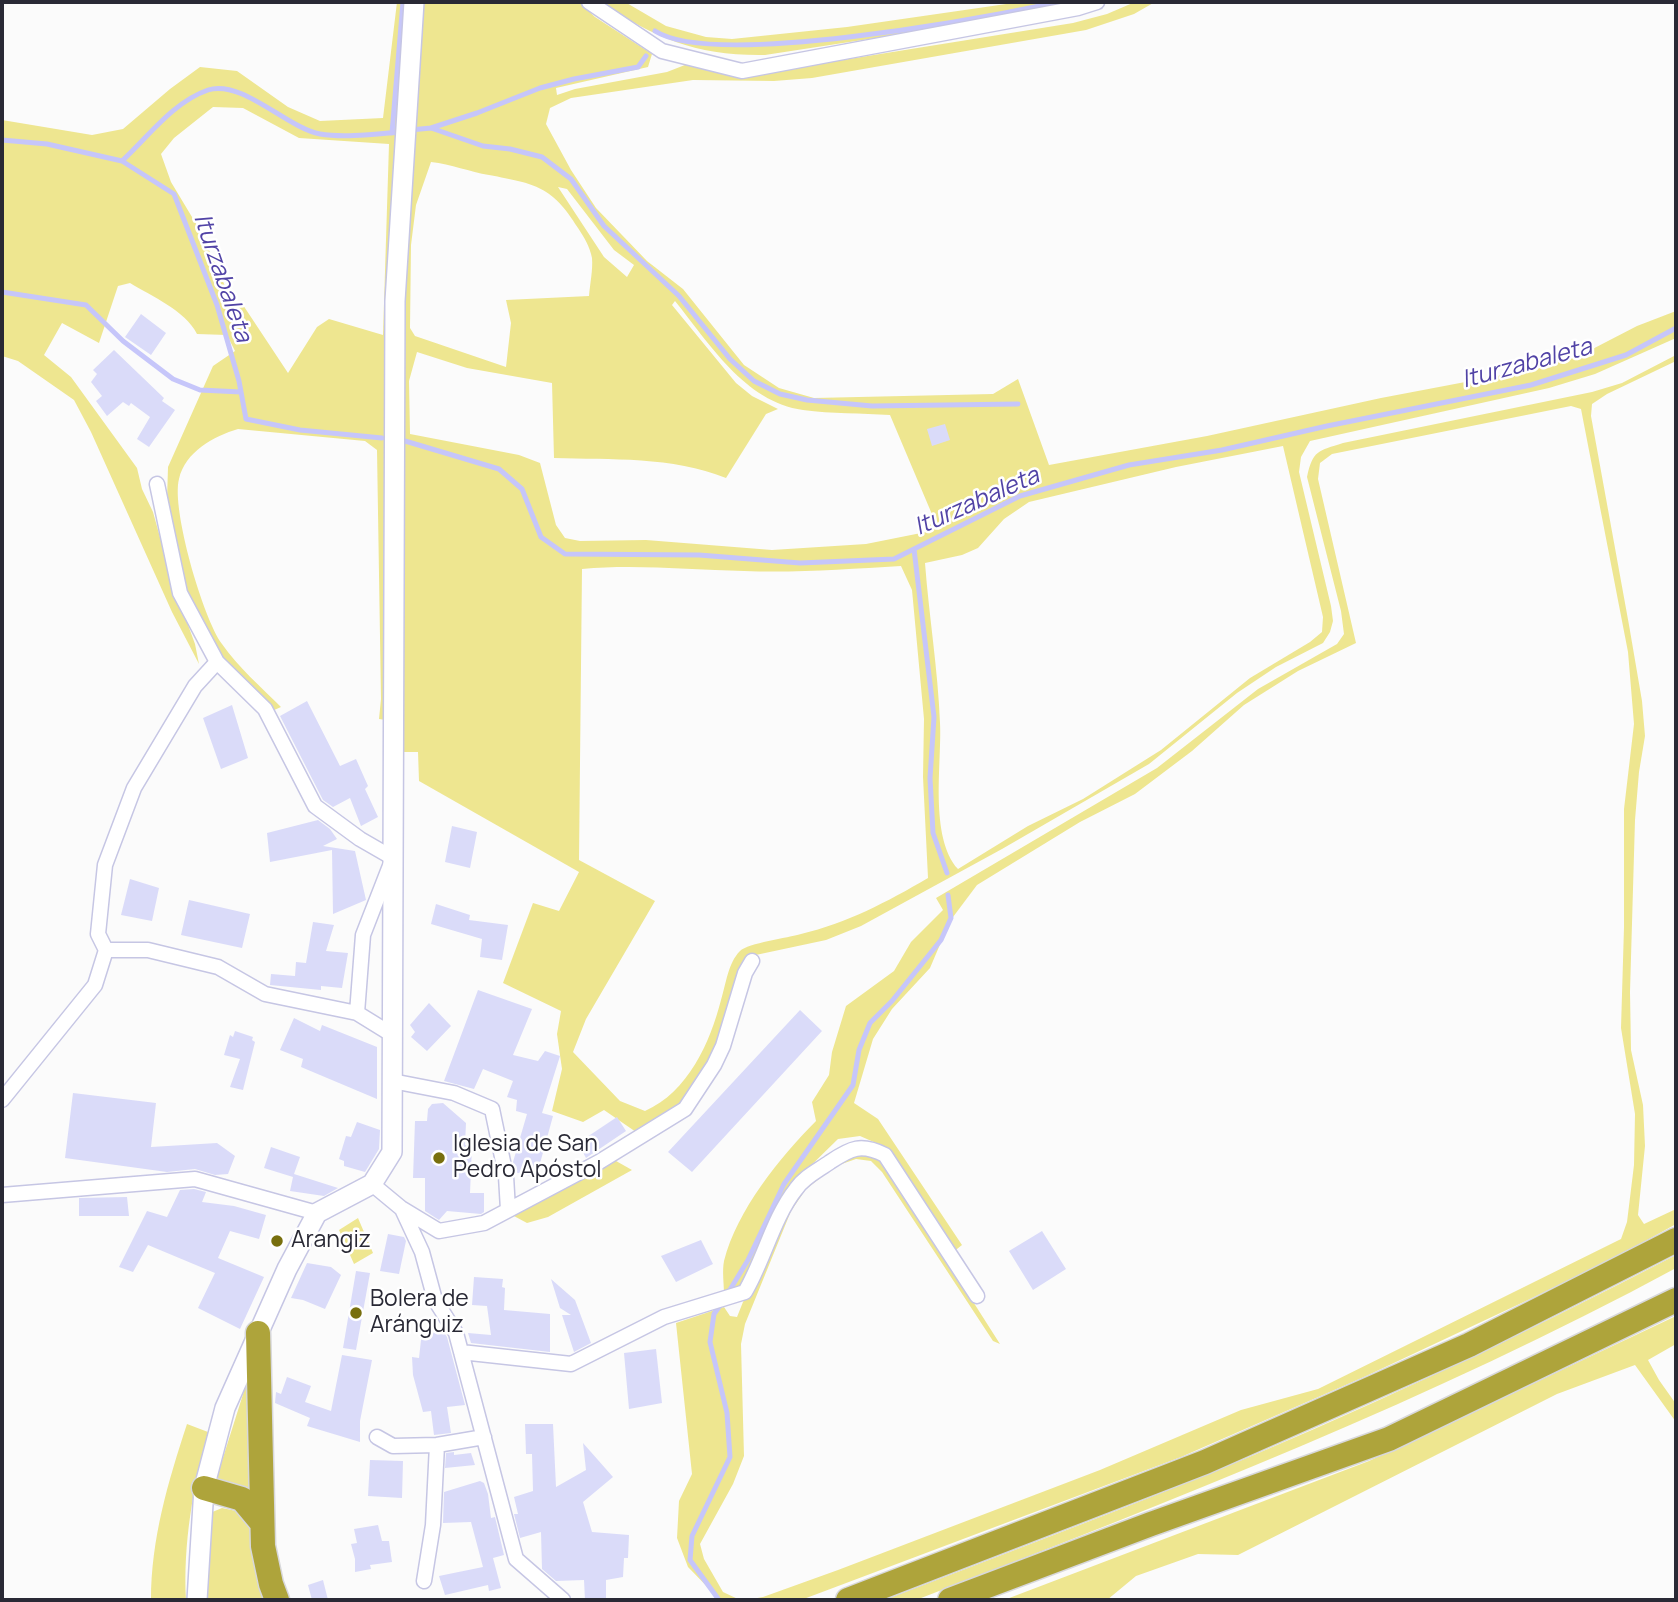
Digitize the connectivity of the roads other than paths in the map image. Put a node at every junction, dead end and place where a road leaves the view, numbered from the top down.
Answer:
1 (414, 2) edge
2 (589, 2) edge
3 (1097, 2) edge
4 (157, 484) dead end
5 (217, 662) junction
6 (393, 858) junction
7 (106, 950) junction
8 (752, 961) dead end
9 (357, 1013) junction
10 (391, 1034) junction
11 (392, 1081) junction
12 (2, 1100) edge
13 (372, 1184) junction
14 (2, 1195) edge
15 (401, 1208) junction
16 (508, 1210) junction
17 (317, 1213) junction
18 (1676, 1241) edge
19 (1676, 1283) edge
20 (977, 1296) dead end
21 (1676, 1300) edge
22 (258, 1333) junction
23 (461, 1352) junction
24 (377, 1437) dead end
25 (484, 1437) junction
26 (437, 1445) junction
27 (204, 1488) junction
28 (262, 1523) junction
29 (1151, 1524) junction
30 (425, 1581) dead end
31 (197, 1600) edge
32 (277, 1600) edge
33 (563, 1600) edge
34 (848, 1600) edge
35 (950, 1600) edge

1 - 6 street
2 - 3 street
4 - 5 street
5 - 6 street
5 - 7 street
6 - 9 street
6 - 10 street
7 - 9 street
7 - 12 street
8 - 16 street
9 - 10 street
10 - 11 street
11 - 13 street
11 - 16 street
13 - 15 street
13 - 17 street
14 - 17 street
15 - 16 street
15 - 23 street
17 - 22 street
18 - 34 highway
19 - 29 highway
20 - 23 street
21 - 29 highway
22 - 27 street
22 - 28 highway
23 - 25 street
24 - 26 street
25 - 26 street
25 - 33 street
26 - 30 street
27 - 28 highway
27 - 31 street
28 - 32 highway
29 - 35 highway

